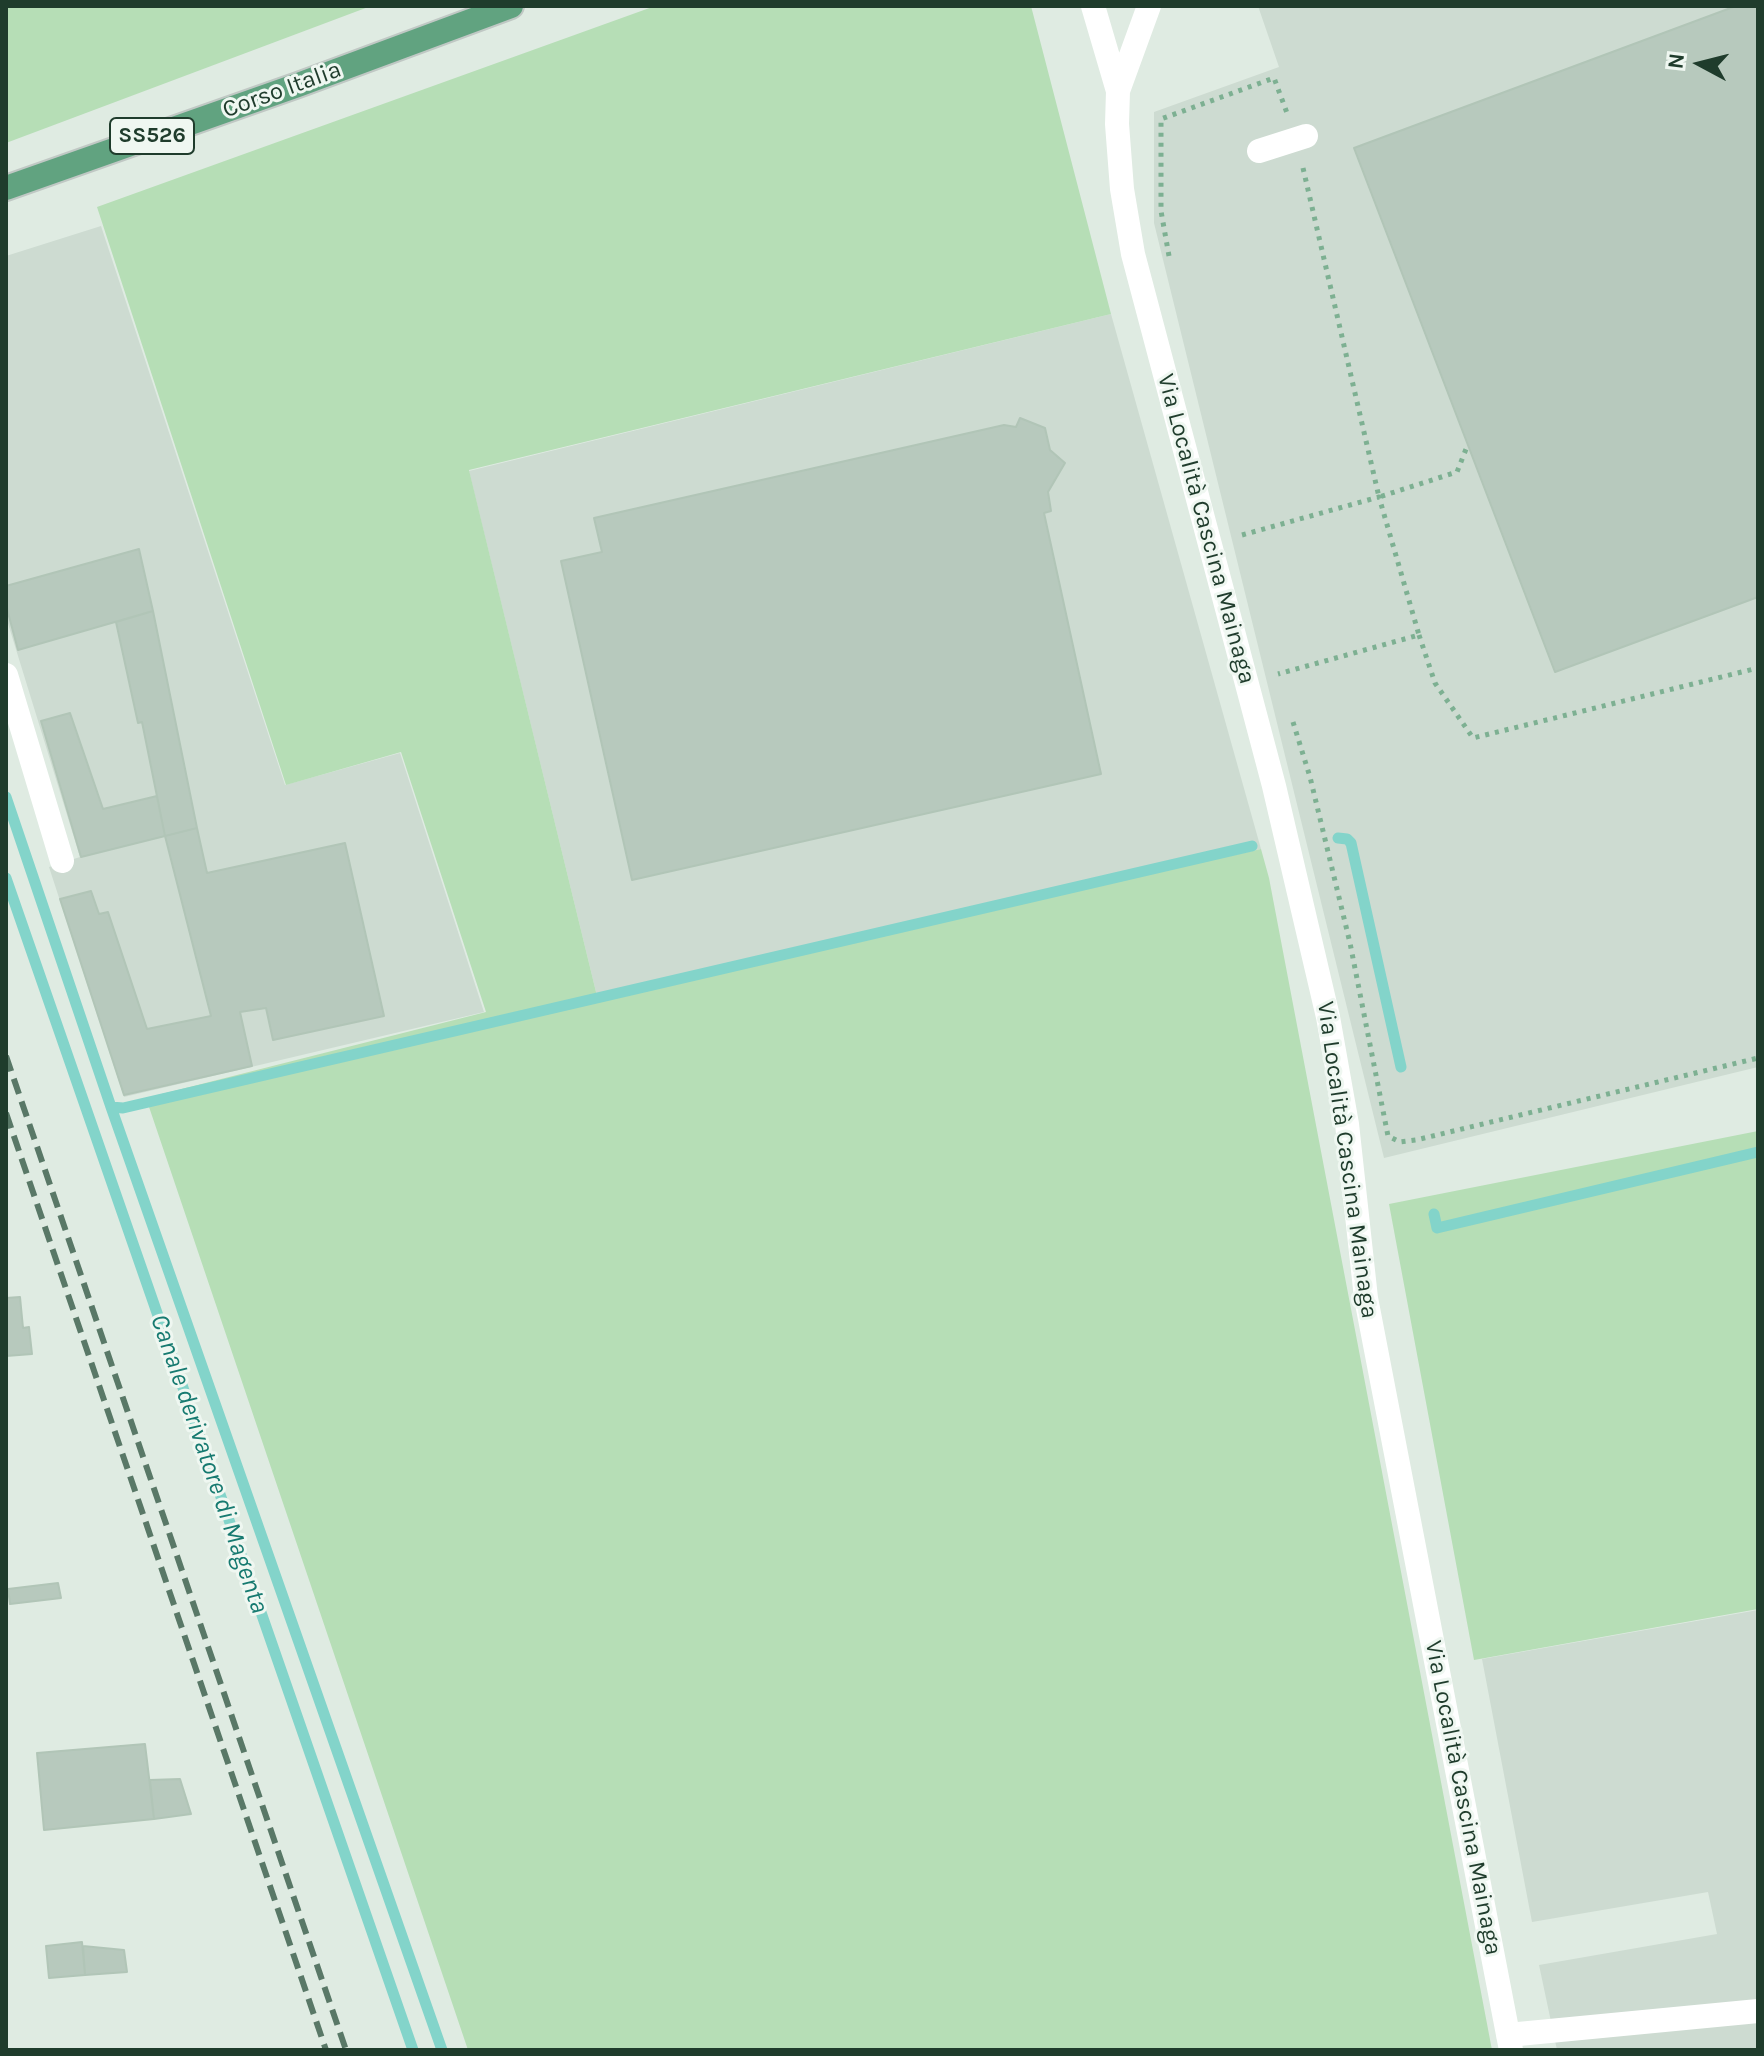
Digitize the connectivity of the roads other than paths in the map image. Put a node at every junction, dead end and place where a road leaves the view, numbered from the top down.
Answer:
1 (511, 6) edge
2 (1093, 6) edge
3 (1149, 6) edge
4 (1118, 91) junction
5 (1301, 137) road end
6 (1259, 151) dead end
7 (6, 188) edge
8 (6, 675) edge
9 (62, 861) dead end
10 (1758, 2011) edge
11 (1510, 2042) edge

1 - 7 main road, Corso Italia / SS526
2 - 4 street, Via Località Cascina Mainaga
3 - 4 street, Via Località Cascina Mainaga
4 - 11 street, Via Località Cascina Mainaga
5 - 6 street
8 - 9 street
10 - 11 street

